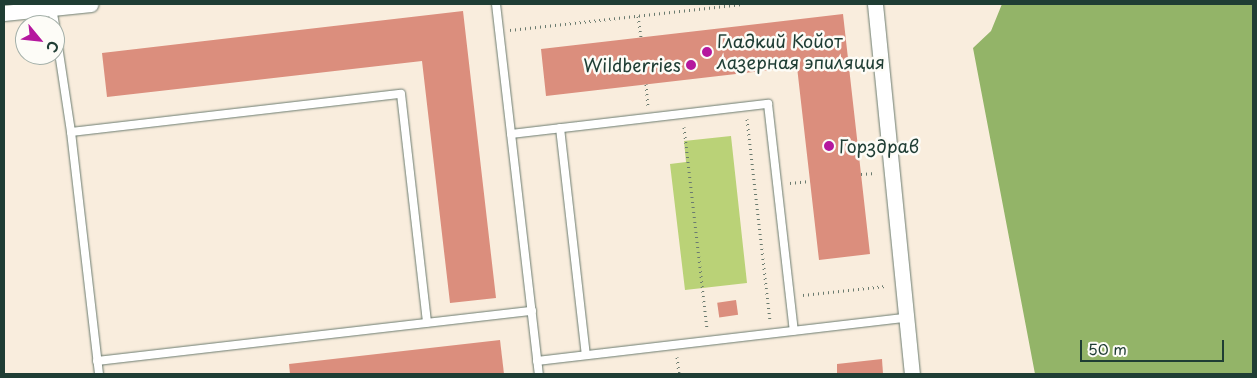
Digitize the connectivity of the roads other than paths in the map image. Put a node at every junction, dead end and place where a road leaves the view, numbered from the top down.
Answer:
1 (91, 4) edge
2 (496, 4) edge
3 (875, 4) edge
4 (52, 8) junction
5 (4, 14) edge
6 (53, 15) edge
7 (61, 65) edge
8 (560, 128) junction
9 (71, 132) junction
10 (511, 134) junction
11 (532, 311) junction
12 (905, 318) junction
13 (427, 323) junction
14 (794, 331) junction
15 (586, 355) junction
16 (97, 361) junction
17 (537, 361) junction
18 (99, 374) edge
19 (539, 374) edge
20 (912, 374) edge

1 - 4 street
2 - 10 lane
3 - 12 street
4 - 5 street
4 - 6 lane
7 - 9 lane
8 - 10 lane
8 - 14 lane
8 - 15 lane
9 - 13 lane
9 - 16 lane
10 - 11 lane
11 - 13 lane
11 - 17 lane
12 - 14 lane
12 - 20 street
13 - 16 lane
14 - 15 lane
15 - 17 lane
16 - 18 lane
17 - 19 lane

